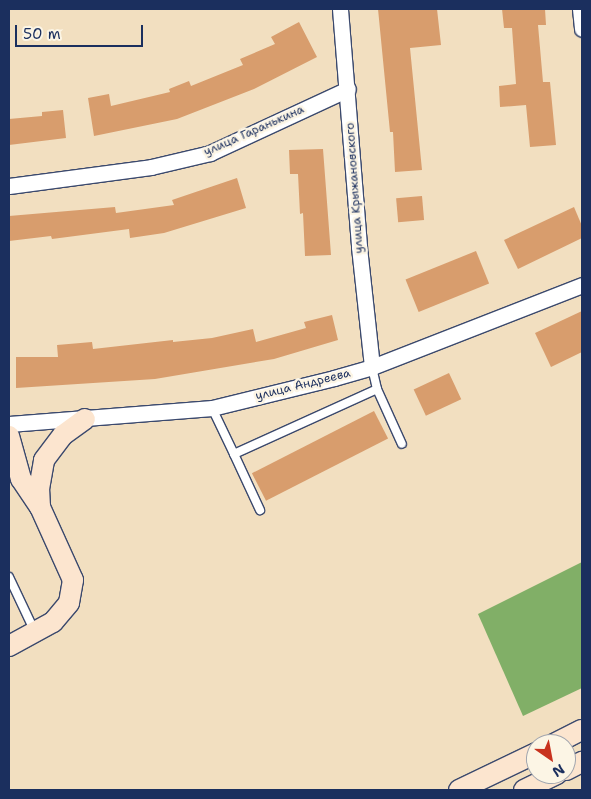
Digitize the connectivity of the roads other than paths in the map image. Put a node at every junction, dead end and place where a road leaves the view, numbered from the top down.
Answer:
1 (340, 9) edge
2 (580, 9) edge
3 (582, 29) edge
4 (348, 89) junction
5 (9, 186) edge
6 (582, 285) edge
7 (372, 367) junction
8 (377, 389) junction
9 (212, 408) junction
10 (85, 419) junction
11 (9, 424) edge
12 (9, 436) edge
13 (402, 444) dead end
14 (234, 454) junction
15 (40, 507) junction
16 (260, 510) dead end
17 (9, 577) edge
18 (35, 632) junction
19 (9, 646) edge
20 (526, 758) edge
21 (536, 784) edge
22 (459, 790) edge
23 (524, 790) edge

1 - 4 street, улица Крыжановского
2 - 3 street
4 - 5 street, улица Гаранькина
4 - 7 street, улица Крыжановского
6 - 7 street, улица Андреева
7 - 8 lane
7 - 9 street, улица Андреева
8 - 13 lane
8 - 14 lane
9 - 10 street, улица Андреева
9 - 14 lane
10 - 11 street, улица Андреева
10 - 15 street
12 - 15 street
14 - 16 lane
15 - 18 street
17 - 18 lane
18 - 19 street
20 - 22 street
21 - 23 street

